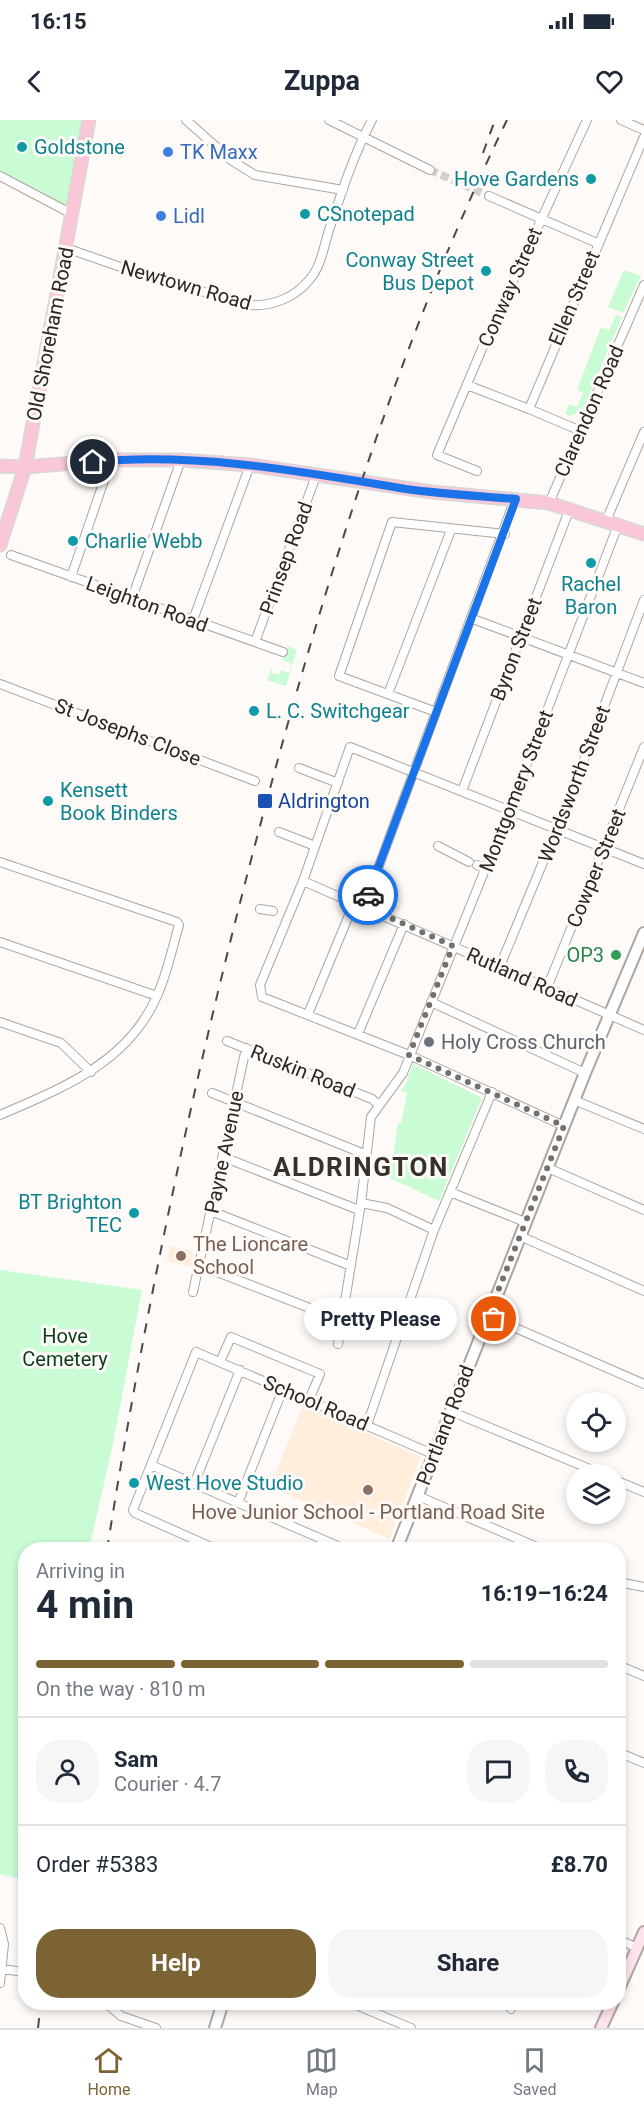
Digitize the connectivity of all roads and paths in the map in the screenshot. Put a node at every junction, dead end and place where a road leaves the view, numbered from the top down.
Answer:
1 (89, 120) edge
2 (186, 120) edge
3 (329, 120) edge
4 (372, 120) edge
5 (587, 120) edge
6 (621, 120) edge
7 (644, 130) edge
8 (363, 137) junction
9 (644, 137) edge
10 (430, 170) tunnel mouth
11 (0, 176) edge
12 (343, 190) junction
13 (489, 196) tunnel mouth
14 (72, 214) junction
15 (540, 219) junction
16 (597, 243) junction
17 (66, 248) junction
18 (644, 285) edge
19 (467, 385) junction
20 (529, 409) junction
21 (580, 431) junction
22 (644, 432) edge
23 (111, 460) junction
24 (181, 460) junction
25 (250, 465) junction
26 (0, 466) edge
27 (25, 467) junction
28 (477, 471) dead end
29 (317, 473) junction
30 (516, 499) junction
31 (549, 503) junction
32 (570, 508) junction
33 (612, 523) junction
34 (451, 530) junction
35 (505, 534) junction
36 (644, 534) edge
37 (0, 545) edge
38 (11, 555) dead end
39 (71, 577) junction
40 (132, 598) junction
41 (644, 600) edge
42 (472, 619) junction
43 (193, 620) junction
44 (520, 637) junction
45 (255, 642) junction
46 (283, 652) dead end
47 (568, 655) junction
48 (616, 673) junction
49 (644, 683) edge
50 (0, 684) edge
51 (388, 694) junction
52 (436, 712) junction
53 (644, 747) edge
54 (299, 768) dead end
55 (414, 771) junction
56 (255, 781) dead end
57 (338, 783) junction
58 (462, 791) junction
59 (509, 810) junction
60 (557, 829) junction
61 (279, 832) dead end
62 (315, 846) junction
63 (438, 846) dead end
64 (605, 848) junction
65 (0, 862) edge
66 (644, 864) edge
67 (486, 868) junction
68 (303, 881) junction
69 (354, 903) junction
70 (364, 906) junction
71 (260, 909) dead end
72 (281, 914) junction
73 (404, 924) junction
74 (644, 936) edge
75 (0, 942) edge
76 (453, 946) junction
77 (500, 966) junction
78 (547, 988) junction
79 (157, 996) junction
80 (431, 1002) junction
81 (308, 1014) junction
82 (610, 1015) junction
83 (0, 1022) edge
84 (644, 1030) edge
85 (358, 1034) junction
86 (227, 1041) dead end
87 (246, 1048) junction
88 (409, 1055) junction
89 (91, 1072) junction
90 (585, 1073) junction
91 (492, 1092) junction
92 (212, 1093) dead end
93 (574, 1100) junction
94 (234, 1103) junction
95 (378, 1104) junction
96 (0, 1115) edge
97 (564, 1126) junction
98 (644, 1129) edge
99 (367, 1155) junction
100 (223, 1156) junction
101 (548, 1168) junction
102 (450, 1192) junction
103 (360, 1207) junction
104 (644, 1210) edge
105 (211, 1211) junction
106 (525, 1222) junction
107 (434, 1230) junction
108 (520, 1236) junction
109 (199, 1265) junction
110 (351, 1266) junction
111 (644, 1291) edge
112 (193, 1292) dead end
113 (488, 1316) junction
114 (343, 1321) junction
115 (338, 1344) dead end
116 (220, 1362) junction
117 (240, 1370) junction
118 (644, 1384) edge
119 (283, 1389) junction
120 (309, 1400) junction
121 (450, 1411) junction
122 (368, 1425) junction
123 (435, 1455) junction
124 (578, 1464) edge
125 (151, 1465) junction
126 (194, 1484) junction
127 (626, 1485) edge
128 (644, 1492) edge
129 (418, 1496) junction
130 (238, 1503) junction
131 (200, 1542) edge
132 (328, 1542) edge
133 (399, 1542) edge
134 (525, 1542) edge
135 (626, 1584) edge
136 (644, 1587) edge
137 (626, 1668) edge
138 (644, 1676) edge
139 (626, 1755) edge
140 (644, 1763) edge
141 (0, 1929) edge
142 (644, 1932) edge
143 (626, 1943) edge
144 (637, 1948) junction
145 (1, 1969) edge
146 (18, 1971) edge
147 (626, 1973) edge
148 (0, 1983) edge
149 (114, 2010) edge
150 (221, 2010) edge
151 (368, 2010) edge
152 (610, 2010) edge
153 (156, 2028) edge
154 (215, 2028) edge
155 (411, 2028) edge
156 (602, 2028) edge

1 - 14 main road, Old Shoreham Road
2 - 12 street
3 - 8 street
4 - 8 street, Newtown Road
5 - 15 street, Conway Street
6 - 7 street
8 - 10 street
8 - 12 street, Newtown Road
9 - 16 street, Ellen Street
11 - 14 street
12 - 17 street, Newtown Road
13 - 15 street
14 - 17 main road, Old Shoreham Road
15 - 16 street
15 - 19 street, Conway Street
16 - 20 street, Ellen Street
17 - 27 main road, Old Shoreham Road
18 - 21 street, Clarendon Road
19 - 20 street
19 - 28 street, Conway Street
20 - 21 street
21 - 31 street, Clarendon Road
22 - 33 street, Montgomery Street
23 - 24 main road
23 - 27 main road
23 - 39 street
24 - 25 main road
24 - 40 street
25 - 29 main road
25 - 43 street
26 - 27 main road
27 - 37 main road, Old Shoreham Road
29 - 30 main road
29 - 45 street, Prinsep Road
30 - 31 main road
30 - 35 street
31 - 32 main road
32 - 33 main road
32 - 44 street, Byron Street
33 - 36 main road
33 - 47 street, Montgomery Street
34 - 35 street
34 - 51 street
34 - 51 street
35 - 42 street
38 - 39 street, Leighton Road
39 - 40 street, Leighton Road
40 - 43 street, Leighton Road
41 - 48 street, Wordsworth Street
42 - 44 street
42 - 52 street
43 - 45 street, Leighton Road
44 - 47 street
44 - 58 street, Byron Street
45 - 46 street, Leighton Road
47 - 48 street
47 - 59 street, Montgomery Street
48 - 49 street
48 - 60 street, Wordsworth Street
50 - 56 street, St Josephs Close
51 - 52 street
52 - 55 street
53 - 64 street, Cowper Street
54 - 57 street
55 - 57 street
55 - 58 street
55 - 70 street
57 - 62 street
58 - 59 street
59 - 60 street
59 - 67 street, Montgomery Street
60 - 64 street
60 - 77 street, Wordsworth Street
61 - 62 street
62 - 68 street
63 - 67 street
64 - 66 street
64 - 78 street, Cowper Street
65 - 79 street
67 - 76 street, Montgomery Street
68 - 69 street, Rutland Road
68 - 72 street
69 - 70 street, Rutland Road
69 - 81 street
70 - 73 street, Rutland Road
71 - 72 street
72 - 81 street
73 - 76 street, Rutland Road
73 - 85 street
74 - 82 street, Portland Road
75 - 79 street
76 - 77 street, Rutland Road
76 - 80 street, Montgomery Street
77 - 78 street, Rutland Road
78 - 82 street, Rutland Road
79 - 89 street
80 - 88 street, Montgomery Street
80 - 90 street
81 - 85 street
82 - 84 street, Rutland Road
82 - 90 street, Portland Road
83 - 89 street
85 - 88 street
86 - 87 street, Ruskin Road
87 - 94 street, Payne Avenue
87 - 95 street, Ruskin Road
88 - 91 street
88 - 95 street, Montgomery Street
89 - 96 street
90 - 93 street, Portland Road
91 - 97 street
91 - 102 street
92 - 94 street
93 - 97 street, Portland Road
93 - 98 street
94 - 99 street
94 - 100 street, Payne Avenue
95 - 99 street
97 - 101 street, Portland Road
99 - 103 street
100 - 103 street
100 - 105 street, Payne Avenue
101 - 104 street
101 - 106 street, Portland Road
102 - 106 street
102 - 107 street
103 - 107 street
103 - 110 street
105 - 109 street, Payne Avenue
105 - 110 street
106 - 108 street, Portland Road
107 - 122 street
108 - 111 street
108 - 113 street, Portland Road
109 - 112 street, Payne Avenue
109 - 114 street
110 - 114 street
113 - 118 street
113 - 121 street, Portland Road
114 - 115 street
116 - 117 street, School Road
116 - 120 street
116 - 125 street, School Road
117 - 119 street, School Road
117 - 126 street
119 - 120 street, School Road
119 - 130 street
120 - 122 street, School Road
121 - 123 street, Portland Road
121 - 124 street
122 - 123 street, School Road
123 - 129 street, Portland Road
125 - 126 street
125 - 131 street
126 - 130 street
127 - 128 street
129 - 133 street, Portland Road
129 - 134 street
130 - 132 street
135 - 136 street
137 - 138 street
139 - 140 street
141 - 145 street
142 - 144 main road
143 - 144 street
144 - 147 main road
145 - 146 street
145 - 148 street
149 - 153 street
150 - 154 street
151 - 155 street
152 - 156 main road

